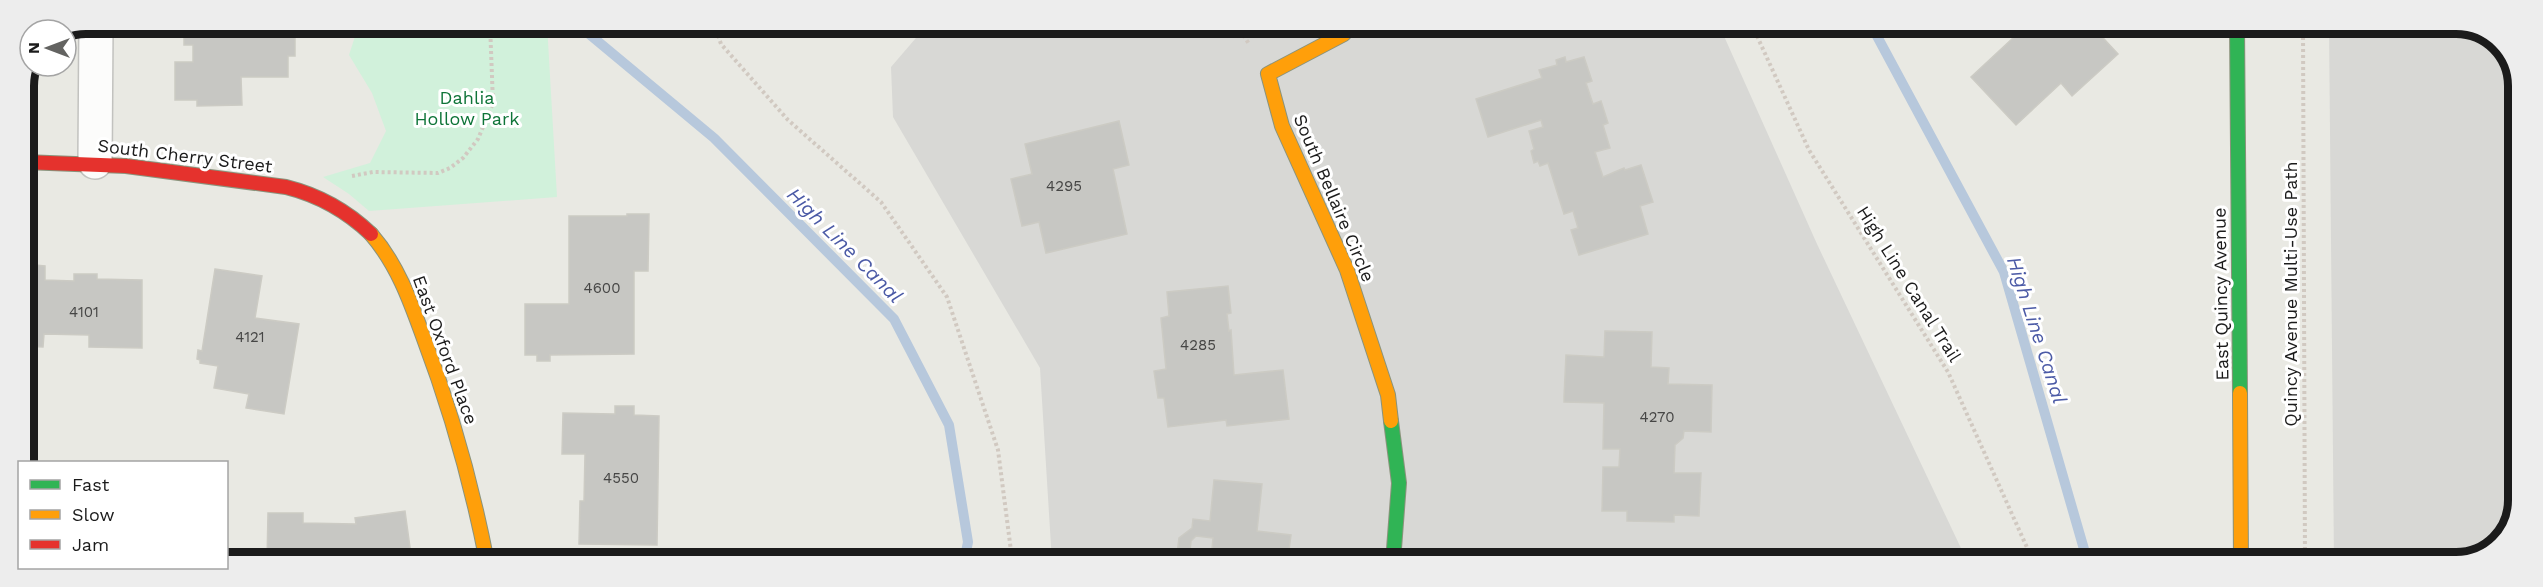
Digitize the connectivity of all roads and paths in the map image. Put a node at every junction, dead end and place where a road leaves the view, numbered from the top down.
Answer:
1 (96, 34) edge
2 (491, 34) edge
3 (718, 34) edge
4 (1344, 34) dead end
5 (1756, 34) edge
6 (2236, 34) edge
7 (2303, 34) edge
8 (34, 162) edge
9 (95, 162) junction
10 (351, 176) dead end
11 (305, 193) joint
12 (485, 552) edge
13 (1011, 552) edge
14 (1394, 552) edge
15 (2029, 552) edge
16 (2241, 552) edge
17 (2305, 552) edge

1 - 9 street
2 - 10 path
3 - 13 path
4 - 14 street, South Bellaire Circle
5 - 15 path, High Line Canal Trail
6 - 16 street, East Quincy Avenue
7 - 17 path, Quincy Avenue Multi-Use Path
8 - 9 street, South Cherry Street
9 - 11 street, South Cherry Street
11 - 12 street, East Oxford Place

